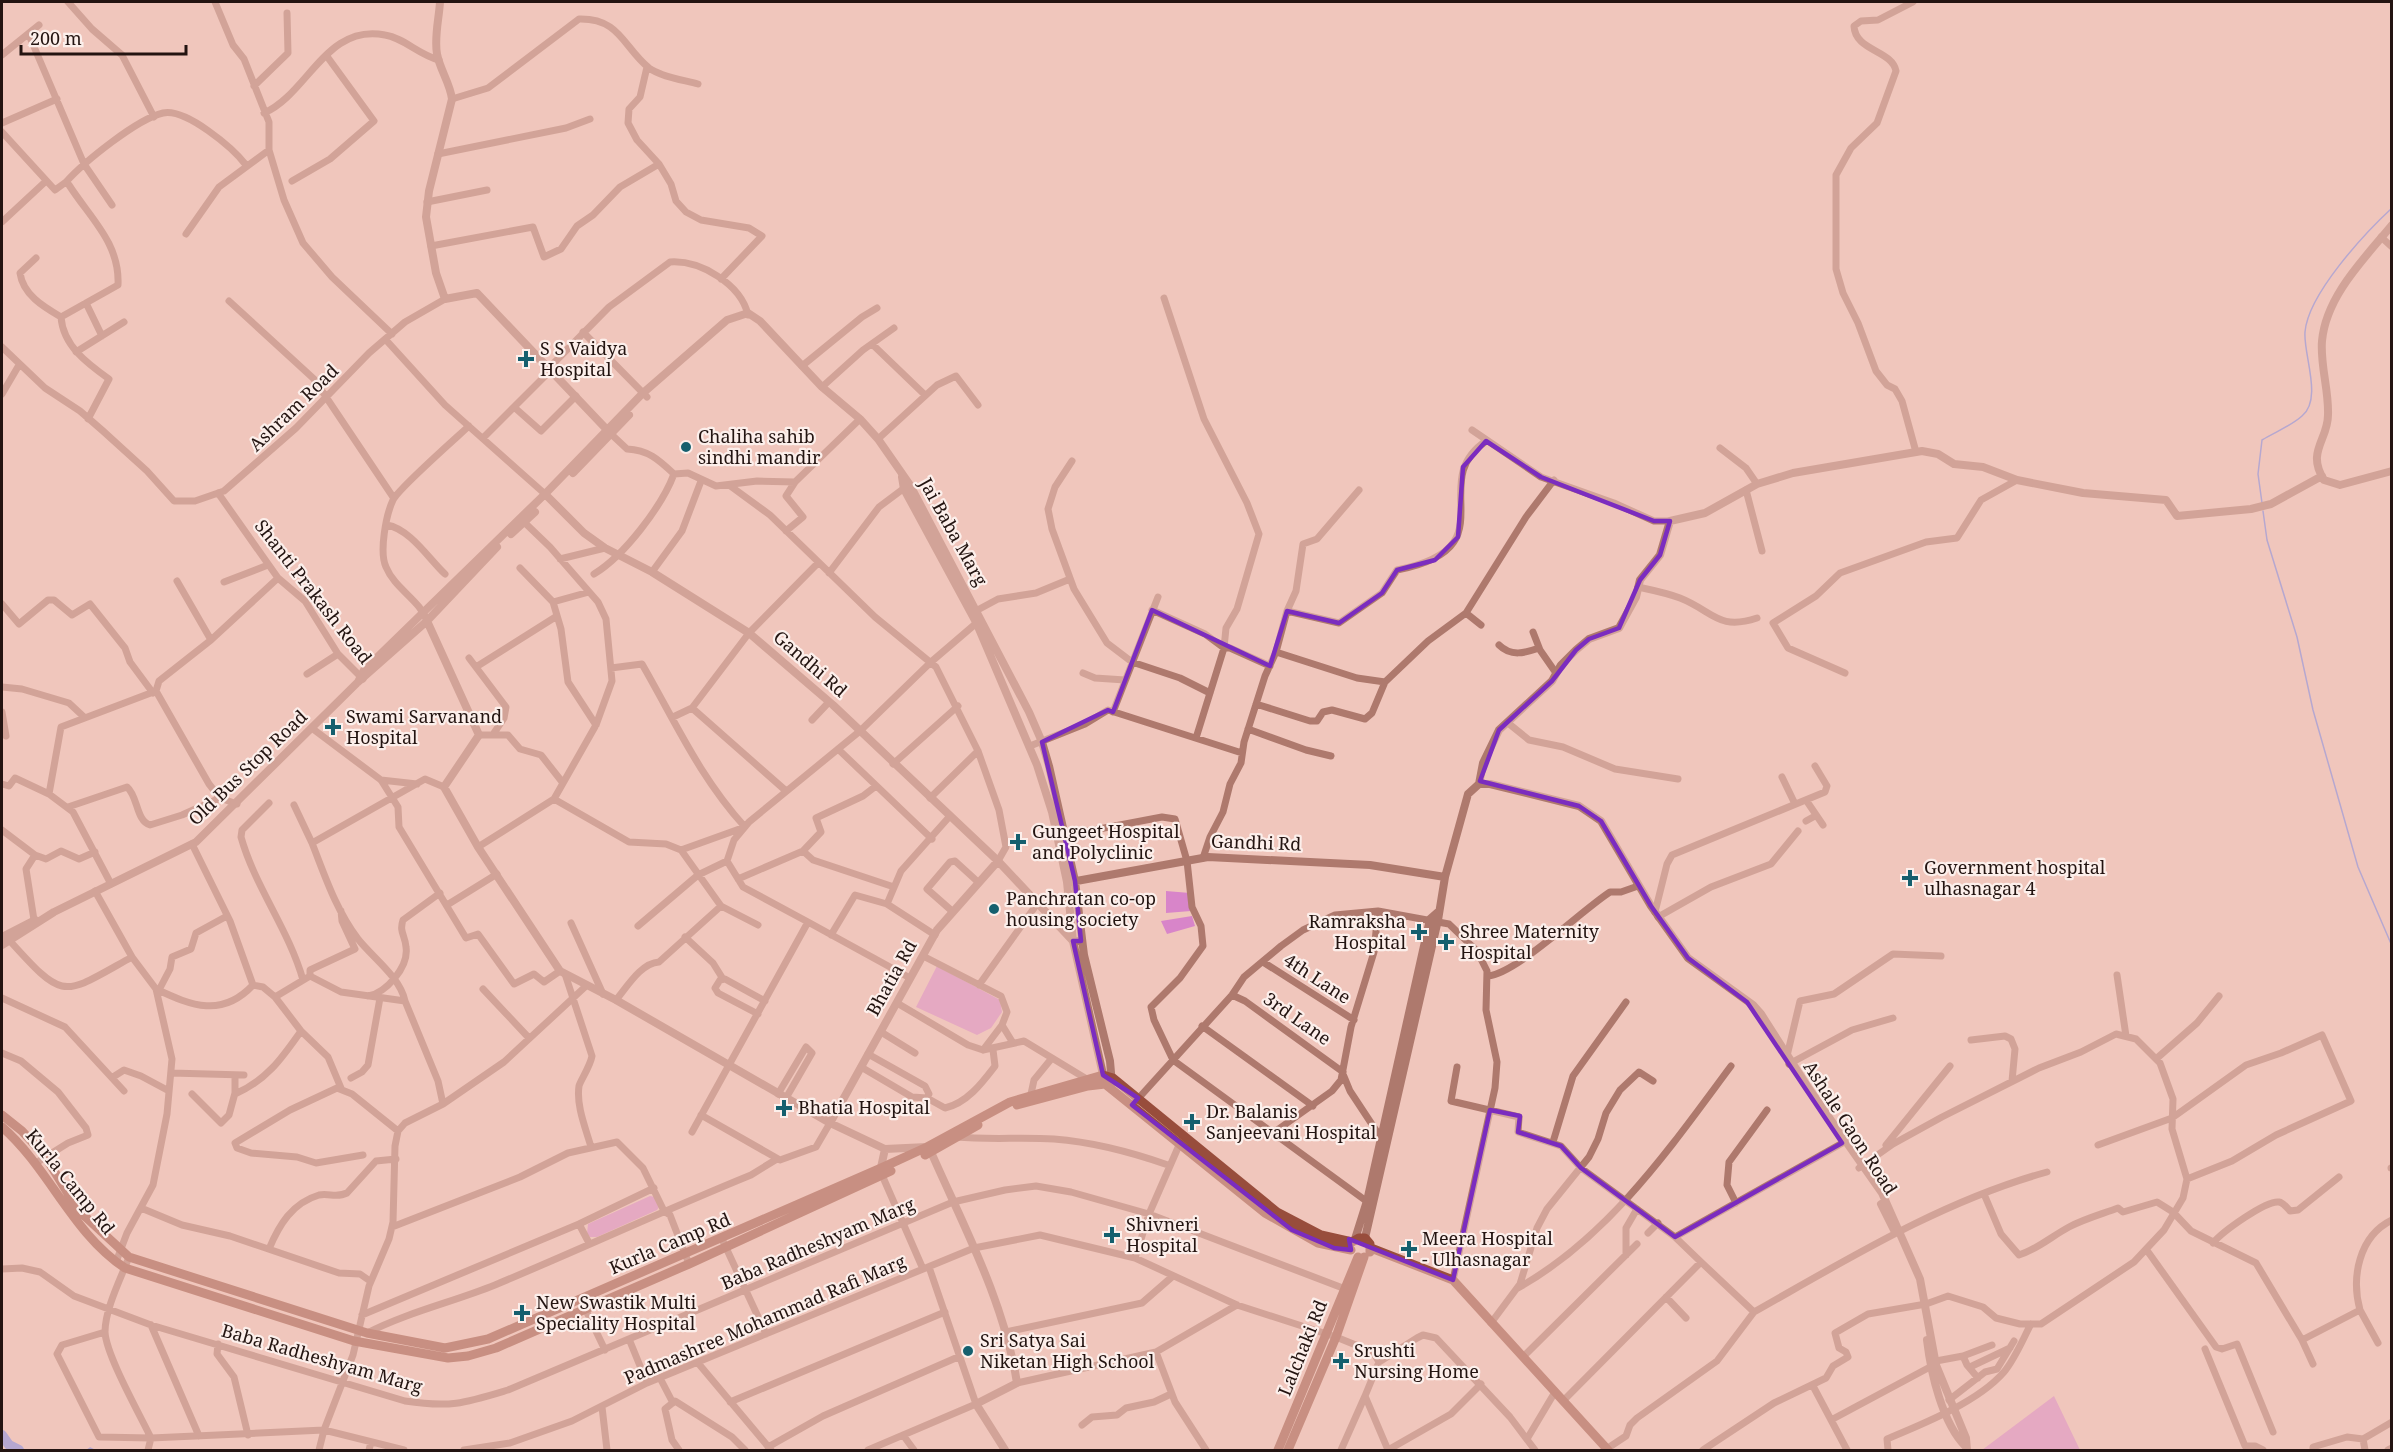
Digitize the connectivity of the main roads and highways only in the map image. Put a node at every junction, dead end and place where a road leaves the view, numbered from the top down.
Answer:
1 (1086, 1082) junction
2 (1135, 1102) junction
3 (2, 1115) edge
4 (2, 1127) edge
5 (929, 1150) junction
6 (1358, 1247) junction
7 (582, 1304) junction
8 (1288, 1438) junction
9 (1278, 1450) edge
10 (1288, 1450) edge
11 (1606, 1450) edge

1 - 2 main road, Kurla Camp Rd
1 - 5 main road, Kurla Camp Rd
1 - 5 main road, Kurla Camp Rd
2 - 6 main road
2 - 6 main road
3 - 7 main road, Kurla Camp Rd
4 - 7 main road, Kurla Camp Rd
5 - 7 main road, Kurla Camp Rd
6 - 8 main road, Lalchaki Rd
6 - 11 main road
8 - 9 main road, Lalchaki Rd
8 - 10 main road, Lalchaki Rd

